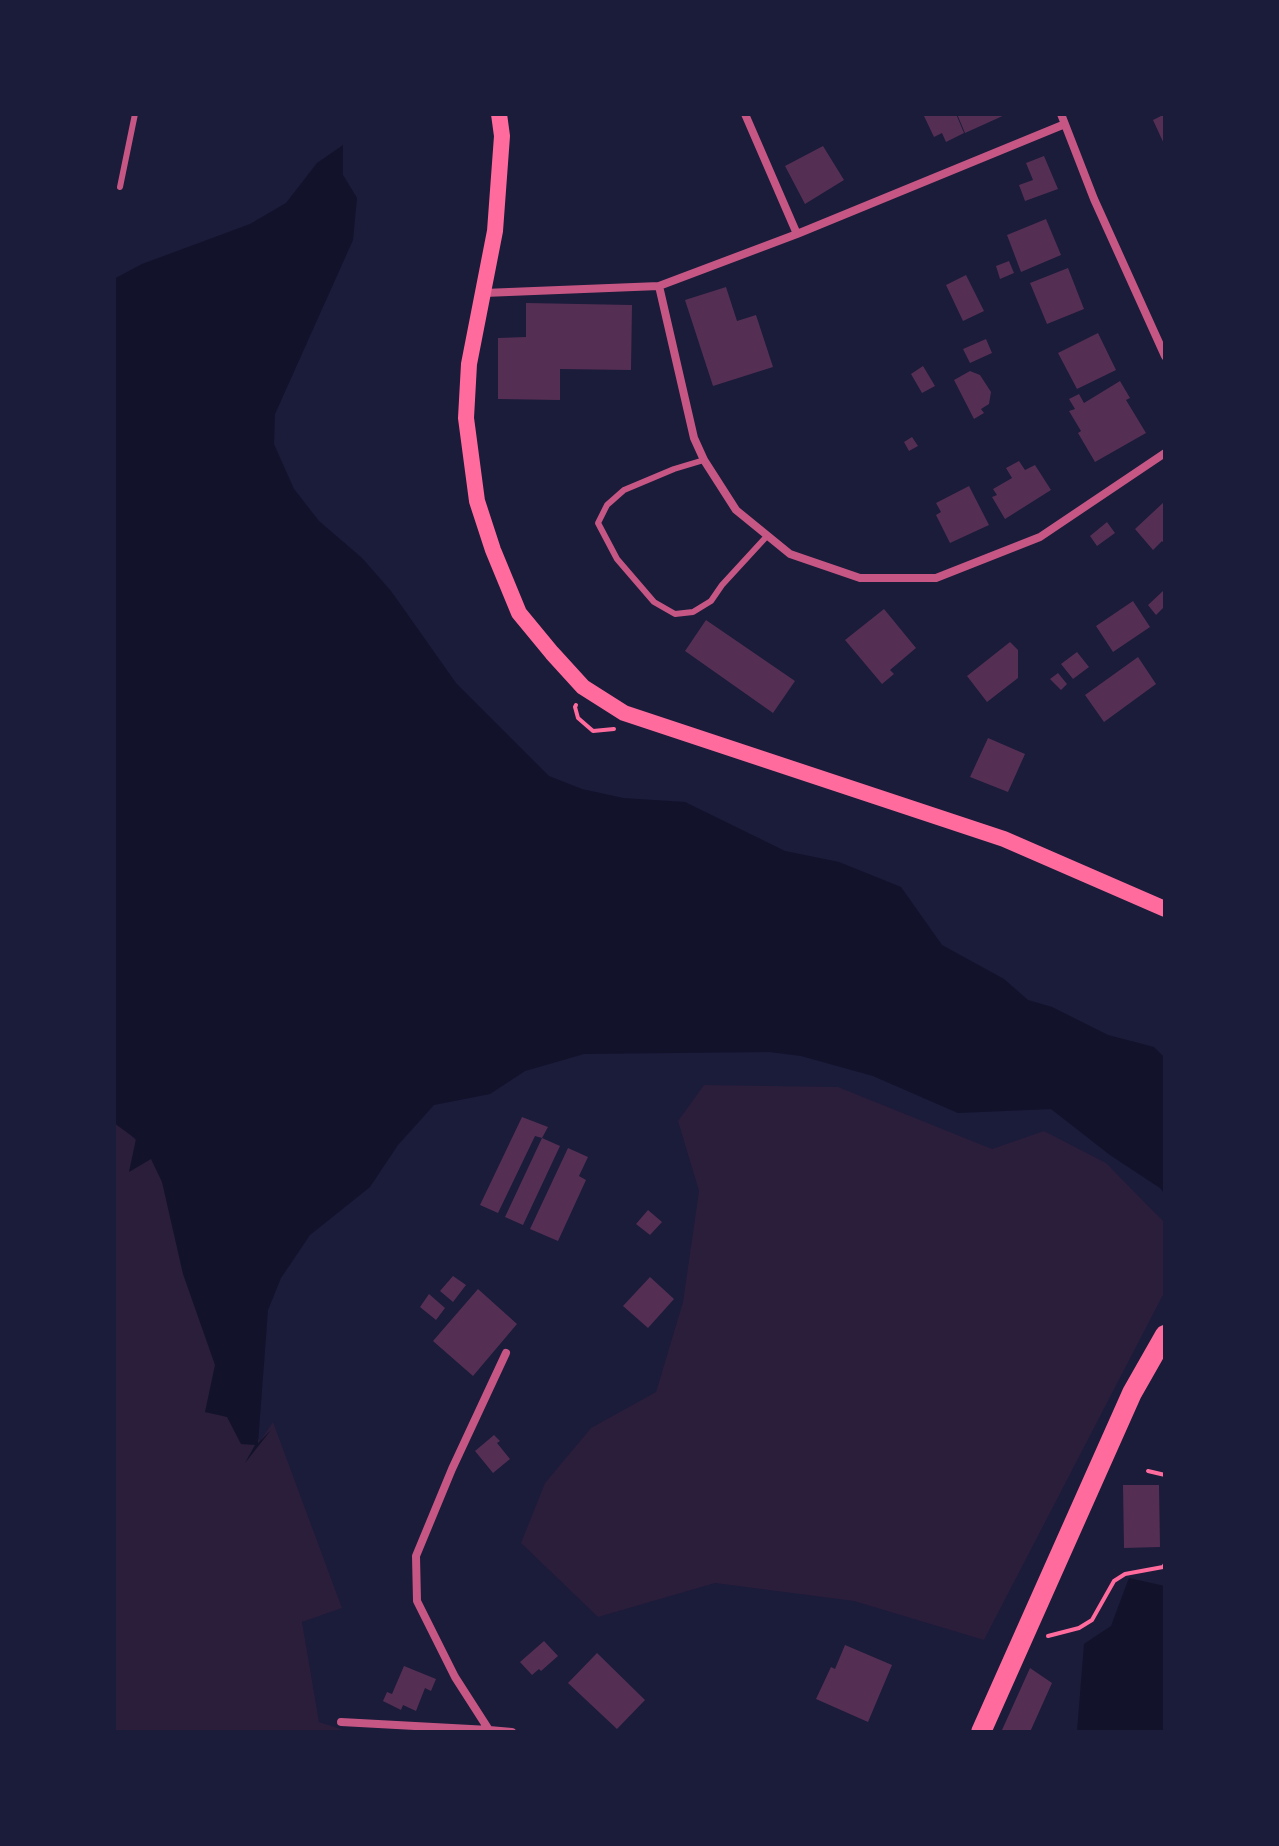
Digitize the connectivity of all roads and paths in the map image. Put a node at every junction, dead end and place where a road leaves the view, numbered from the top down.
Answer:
1 (135, 114) edge
2 (499, 114) edge
3 (745, 114) edge
4 (1061, 114) edge
5 (1065, 124) junction
6 (120, 187) dead end
7 (797, 234) junction
8 (659, 286) junction
9 (484, 293) junction
10 (1165, 356) edge
11 (1165, 453) edge
12 (704, 460) junction
13 (767, 536) junction
14 (1165, 909) edge
15 (1165, 1335) edge
16 (506, 1353) dead end
17 (1148, 1471) dead end
18 (1165, 1475) edge
19 (1164, 1566) edge
20 (1021, 1639) junction
21 (341, 1722) dead end
22 (489, 1730) edge
23 (512, 1732) edge
24 (981, 1732) edge

1 - 6 lane
2 - 9 main road
3 - 7 street
4 - 5 street
5 - 7 street
5 - 10 street
7 - 8 street
8 - 9 street
8 - 12 street
9 - 14 main road
11 - 13 street
12 - 13 street
12 - 13 lane
15 - 20 main road
16 - 22 street
17 - 18 path
19 - 20 path
20 - 24 main road
21 - 22 street
22 - 23 street

